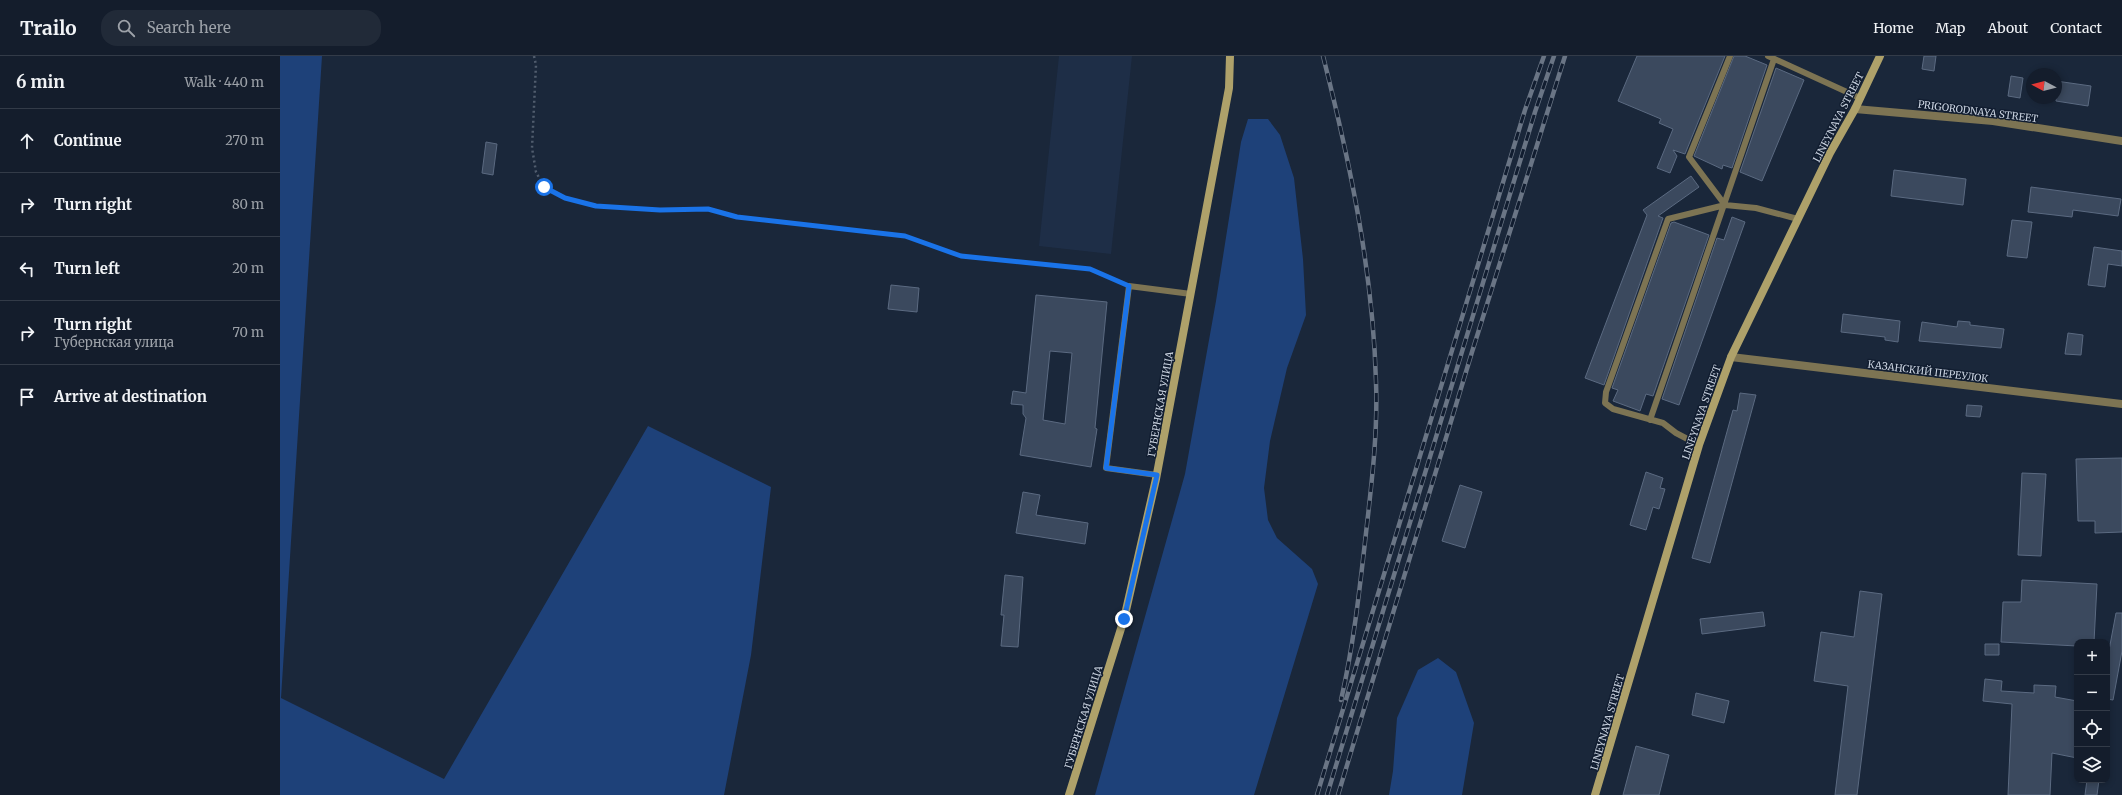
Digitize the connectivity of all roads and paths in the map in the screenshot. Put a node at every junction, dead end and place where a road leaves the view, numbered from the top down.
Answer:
1 (534, 56) edge
2 (1230, 56) edge
3 (1730, 56) edge
4 (1768, 56) edge
5 (1880, 56) edge
6 (1774, 59) junction
7 (1860, 98) junction
8 (1855, 108) junction
9 (2122, 141) edge
10 (1725, 205) junction
11 (1798, 219) junction
12 (1129, 286) junction
13 (1191, 294) junction
14 (1731, 357) junction
15 (2122, 404) edge
16 (1650, 420) junction
17 (1699, 444) junction
18 (1157, 475) junction
19 (1069, 795) edge
20 (1595, 795) edge

1 - 12 path
2 - 13 street, ГУБЕРНСКАЯ УЛИЦА
3 - 10 lane
4 - 6 lane
5 - 7 street, LINEYNAYA STREET
6 - 7 lane
6 - 10 lane
7 - 8 street, LINEYNAYA STREET
8 - 9 street, PRIGORODNAYA STREET
8 - 11 street, LINEYNAYA STREET
10 - 11 lane
10 - 16 lane
10 - 16 lane
11 - 14 street, LINEYNAYA STREET
12 - 13 lane
12 - 18 lane
13 - 18 street, ГУБЕРНСКАЯ УЛИЦА
14 - 15 street, КАЗАНСКИЙ ПЕРЕУЛОК
14 - 17 street, LINEYNAYA STREET
16 - 17 lane
17 - 20 street, LINEYNAYA STREET
18 - 19 street, ГУБЕРНСКАЯ УЛИЦА

